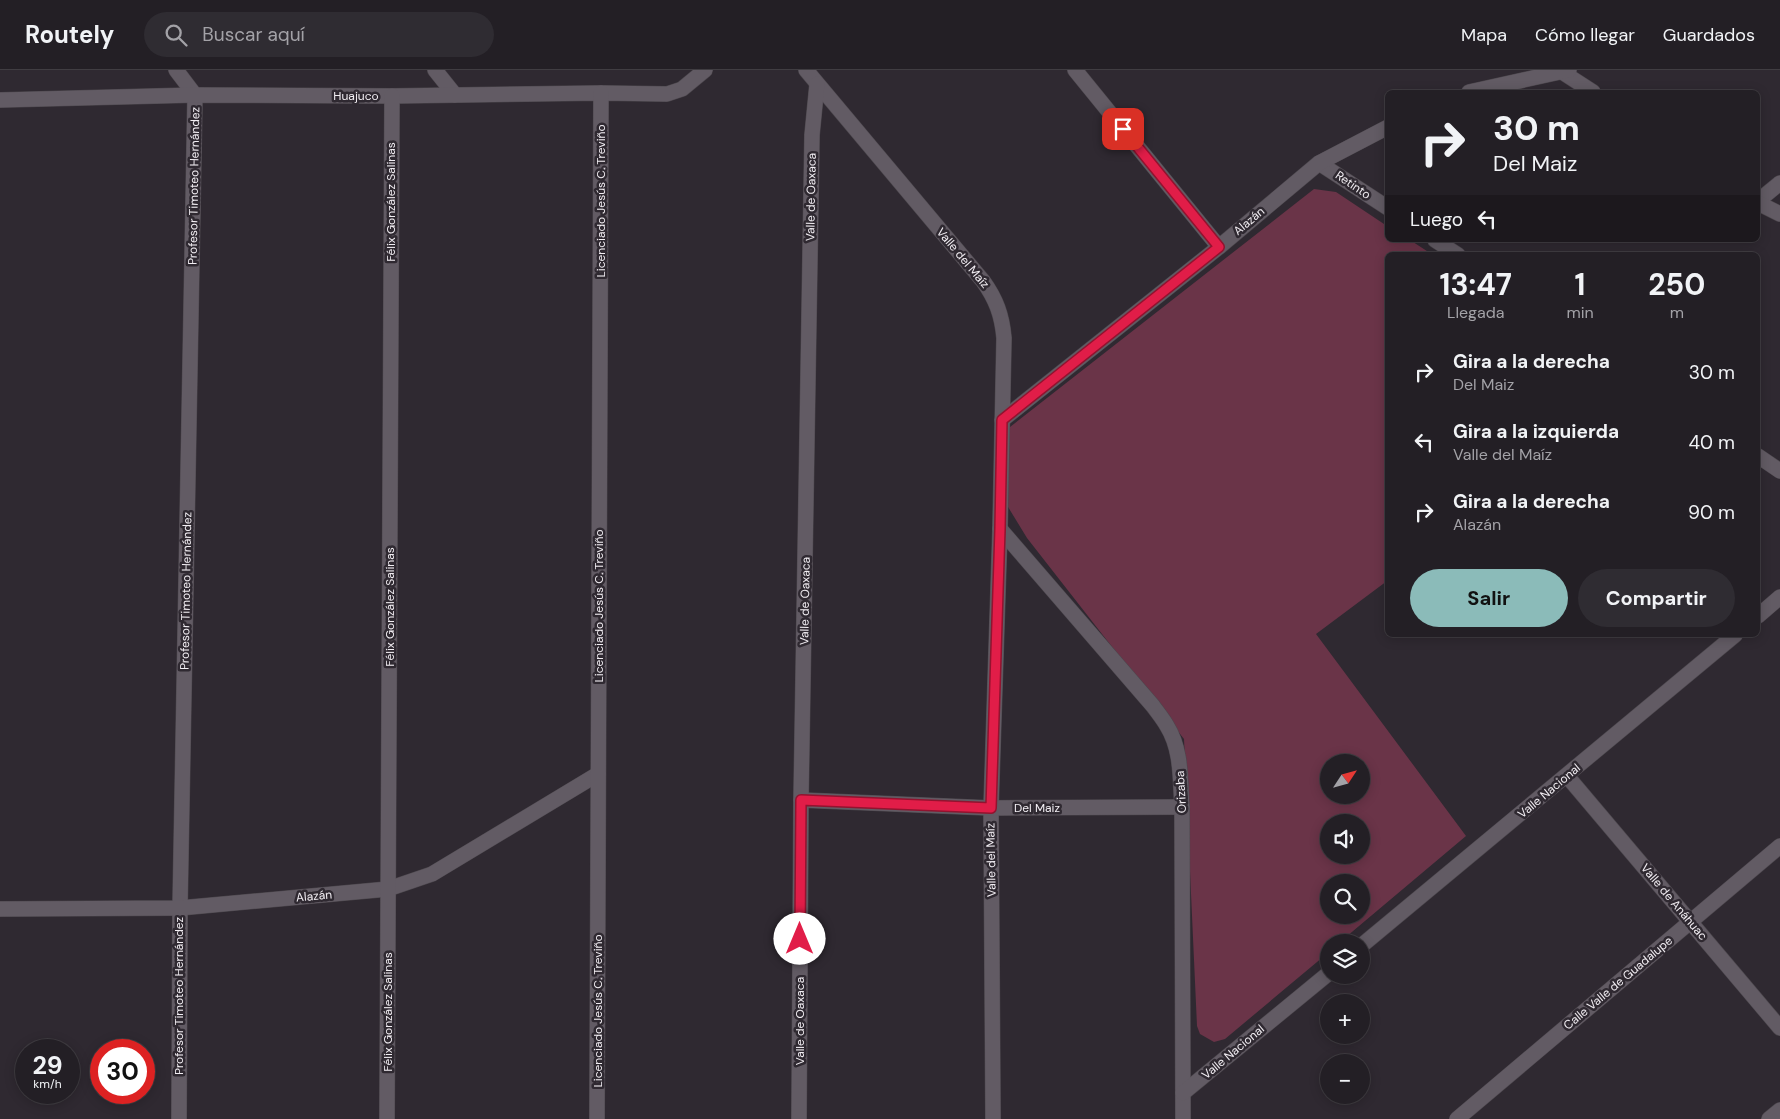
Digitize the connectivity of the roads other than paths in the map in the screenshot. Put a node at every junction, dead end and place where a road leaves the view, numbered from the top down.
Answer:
1 (176, 70) edge
2 (435, 70) edge
3 (806, 70) edge
4 (1076, 70) edge
5 (702, 71) edge
6 (1564, 71) edge
7 (816, 84) junction
8 (1478, 90) edge
9 (1590, 90) edge
10 (601, 93) junction
11 (195, 94) junction
12 (455, 95) junction
13 (392, 96) junction
14 (0, 100) edge
15 (1385, 129) edge
16 (1320, 162) junction
17 (1780, 183) edge
18 (1760, 200) edge
19 (1760, 203) edge
20 (1385, 206) edge
21 (1780, 214) edge
22 (1438, 242) edge
23 (1219, 247) junction
24 (1453, 252) edge
25 (1002, 420) junction
26 (1760, 457) edge
27 (1780, 471) edge
28 (1000, 529) junction
29 (1780, 597) edge
30 (1760, 614) edge
31 (1733, 637) edge
32 (598, 774) junction
33 (1567, 776) junction
34 (801, 800) junction
35 (1182, 807) junction
36 (991, 808) junction
37 (1780, 846) edge
38 (388, 889) junction
39 (180, 908) junction
40 (0, 910) edge
41 (1691, 921) junction
42 (1370, 939) edge
43 (1320, 980) edge
44 (1780, 1028) edge
45 (1183, 1093) junction
46 (1780, 1110) edge
47 (179, 1119) edge
48 (388, 1119) edge
49 (597, 1119) edge
50 (799, 1119) edge
51 (993, 1119) edge
52 (1183, 1119) edge
53 (1457, 1119) edge
54 (1769, 1119) edge

1 - 11 street, Profesor Timoteo Hernández
2 - 12 street
3 - 7 street, Valle del Maíz
4 - 23 street
5 - 10 street, Huajuco
6 - 8 street
6 - 9 street
7 - 25 street, Valle del Maíz
7 - 34 street, Valle de Oaxaca
10 - 12 street, Huajuco
10 - 32 street, Licenciado Jesús C. Treviño
11 - 13 street, Huajuco
11 - 14 street, Huajuco
11 - 39 street, Profesor Timoteo Hernández
12 - 13 street, Huajuco
13 - 38 street, Félix González Salinas
15 - 16 street, Alazán
16 - 20 street, Retinto
16 - 23 street, Alazán
17 - 18 street
19 - 21 street
22 - 24 street
23 - 25 street, Alazán
25 - 28 street, Valle del Maíz
26 - 27 street
28 - 35 street, Orizaba
28 - 36 street, Valle del Maíz
29 - 30 street
31 - 33 street, Valle Nacional
32 - 38 street, Alazán
32 - 49 street, Licenciado Jesús C. Treviño
33 - 41 street, Valle de Anáhuac
33 - 42 street, Valle Nacional
34 - 36 street, Del Maiz
34 - 50 street, Valle de Oaxaca
35 - 36 street, Del Maiz
35 - 45 street, Orizaba
36 - 51 street, Valle del Maíz
37 - 41 street, Calle Valle de Guadalupe
38 - 39 street, Alazán
38 - 48 street, Félix González Salinas
39 - 40 street, Alazán
39 - 47 street, Profesor Timoteo Hernández
41 - 44 street, Valle de Anáhuac
41 - 53 street, Calle Valle de Guadalupe
43 - 45 street, Valle Nacional
45 - 52 street, Orizaba
46 - 54 street

